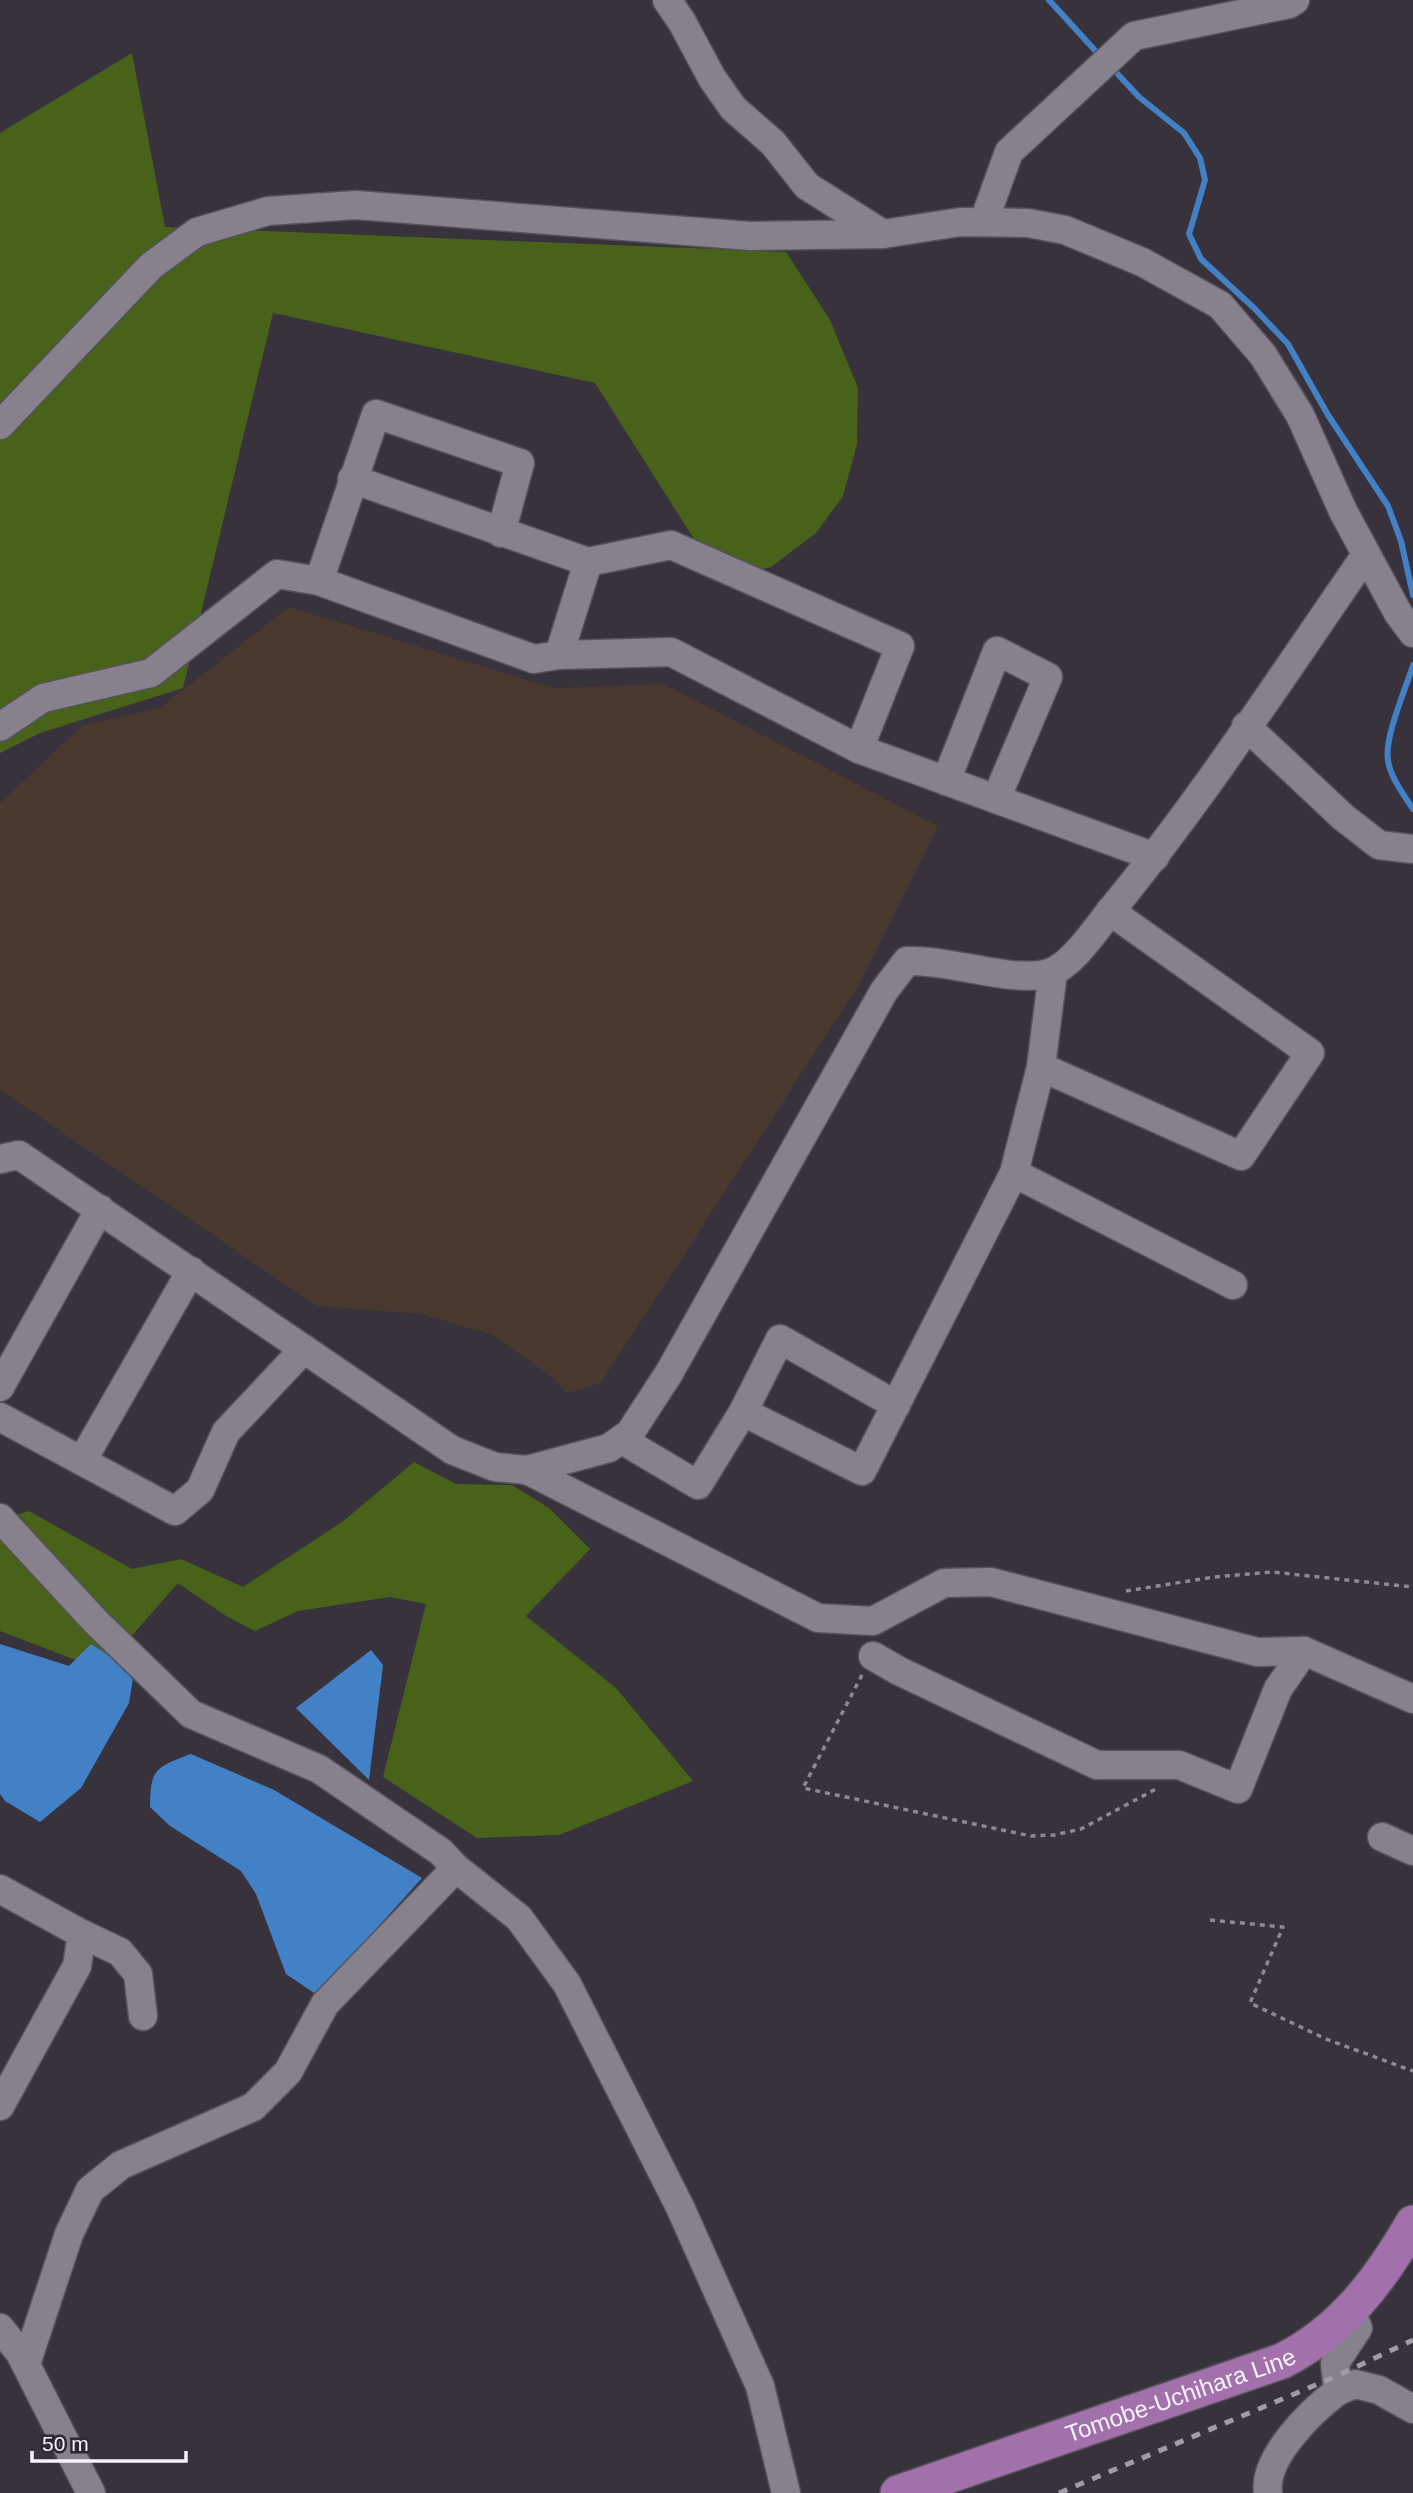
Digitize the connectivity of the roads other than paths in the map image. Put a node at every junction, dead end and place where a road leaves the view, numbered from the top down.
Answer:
1 (667, 0) edge
2 (1294, 0) edge
3 (984, 221) junction
4 (883, 234) junction
5 (0, 425) edge
6 (352, 479) junction
7 (501, 533) junction
8 (1366, 555) junction
9 (588, 562) junction
10 (319, 581) junction
11 (1413, 633) edge
12 (559, 655) junction
13 (1246, 726) junction
14 (0, 727) edge
15 (859, 749) junction
16 (946, 781) junction
17 (996, 799) junction
18 (1413, 849) edge
19 (1156, 857) junction
20 (1110, 911) junction
21 (1053, 972) junction
22 (1041, 1067) junction
23 (6, 1151) edge
24 (1014, 1173) junction
25 (100, 1209) junction
26 (191, 1271) junction
27 (1233, 1285) dead end
28 (304, 1349) junction
29 (0, 1387) edge
30 (897, 1405) junction
31 (743, 1412) junction
32 (0, 1417) edge
33 (622, 1440) junction
34 (82, 1461) junction
35 (527, 1471) junction
36 (0, 1518) edge
37 (1304, 1651) junction
38 (873, 1656) road end
39 (1413, 1699) edge
40 (1382, 1837) dead end
41 (1413, 1851) edge
42 (456, 1868) junction
43 (0, 1889) edge
44 (82, 1934) junction
45 (143, 2016) dead end
46 (0, 2106) edge
47 (1413, 2223) edge
48 (1351, 2312) junction
49 (0, 2328) edge
50 (26, 2364) junction
51 (1338, 2391) junction
52 (1413, 2409) edge
53 (91, 2493) edge
54 (786, 2493) edge
55 (898, 2493) edge
56 (1268, 2493) edge

1 - 4 street
2 - 3 street
3 - 4 street
3 - 8 street
4 - 5 street
6 - 7 street
6 - 7 street
6 - 10 street
7 - 9 street
8 - 11 street
8 - 13 street
9 - 12 street
9 - 15 street
10 - 12 street
10 - 14 street
12 - 15 street
13 - 18 street
13 - 19 street
15 - 16 street
16 - 17 street
16 - 17 street
17 - 19 street
19 - 20 street
20 - 21 street
20 - 22 street
21 - 22 street
21 - 33 street
22 - 24 street
23 - 25 street
24 - 27 street
24 - 30 street
25 - 26 street
25 - 29 street
26 - 28 street
26 - 34 street
28 - 34 street
28 - 35 street
30 - 31 street
30 - 31 street
31 - 33 street
32 - 34 street
33 - 35 street
35 - 37 street
36 - 42 street
37 - 38 street
37 - 39 street
40 - 41 street
42 - 50 street
42 - 54 street
43 - 44 street
44 - 45 street
44 - 46 street
47 - 48 main road, Tomobe-Uchihara Line
48 - 51 street
48 - 55 main road, Tomobe-Uchihara Line
49 - 50 street
50 - 53 street
51 - 52 street
51 - 56 street

